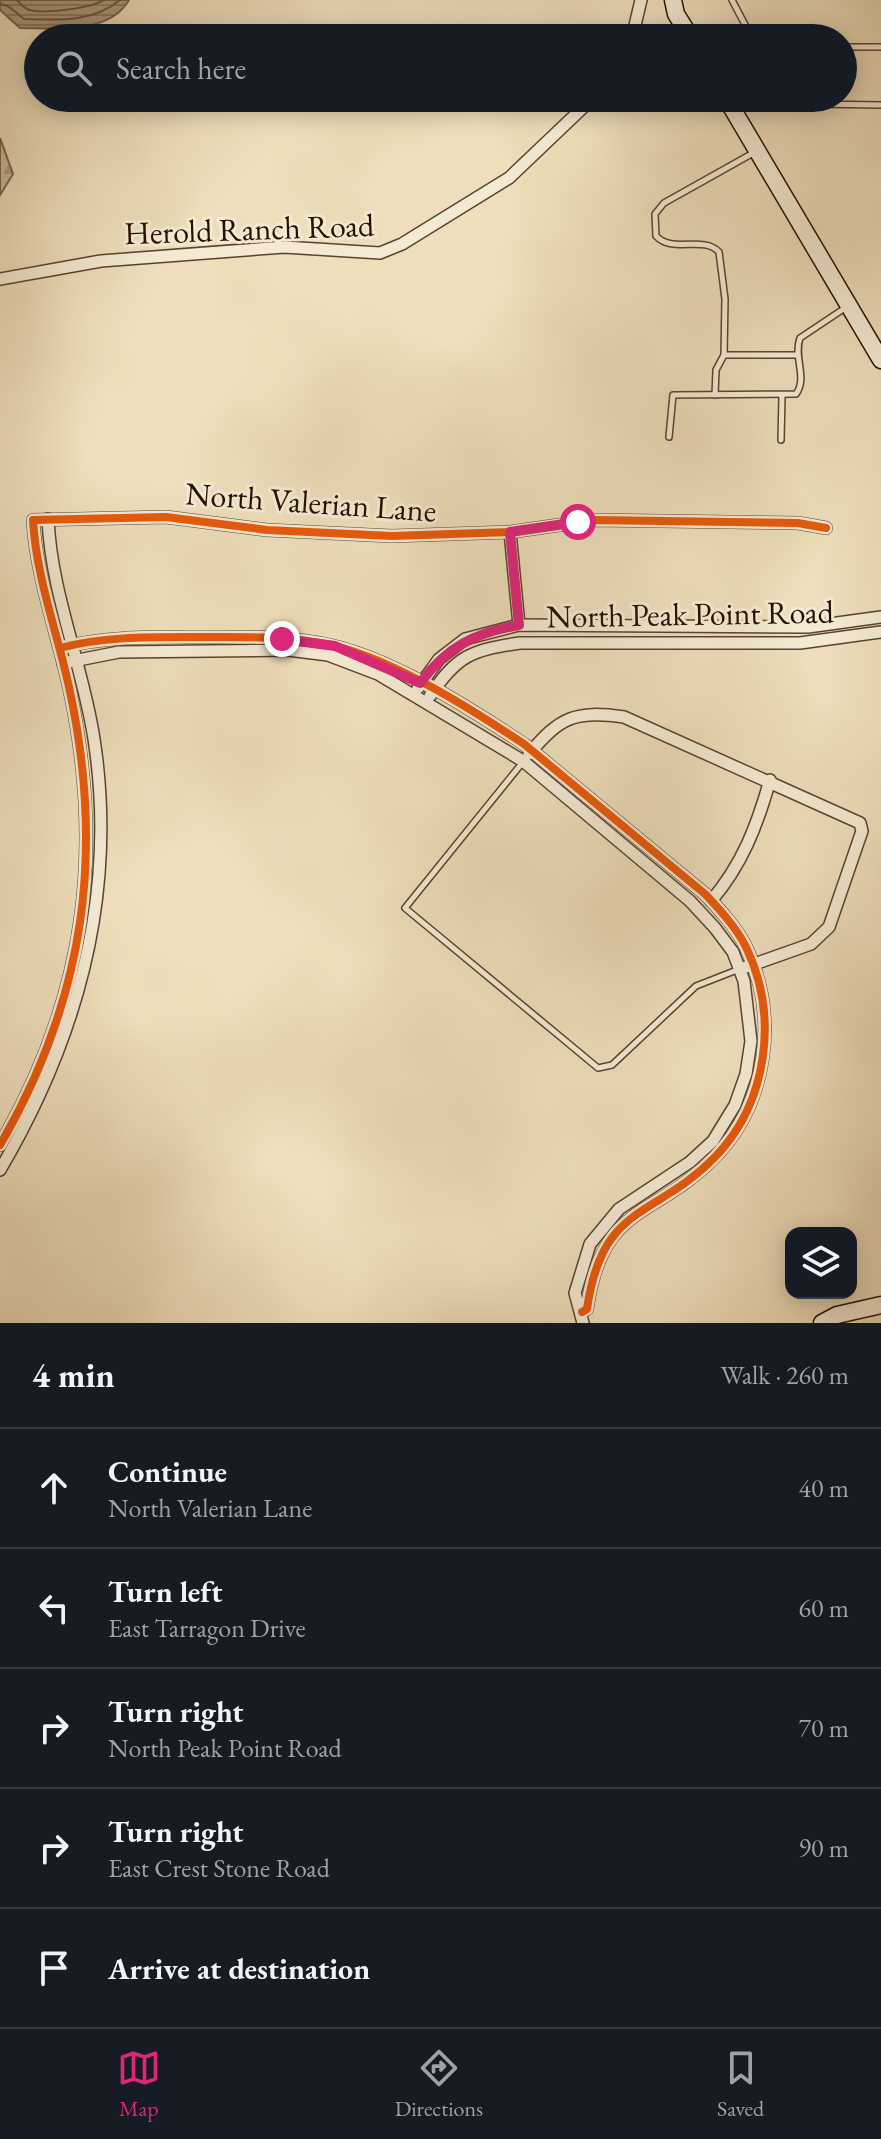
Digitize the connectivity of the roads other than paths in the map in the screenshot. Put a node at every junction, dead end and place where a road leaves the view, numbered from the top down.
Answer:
1 (641, 0) edge
2 (673, 0) edge
3 (732, 0) edge
4 (635, 24) edge
5 (682, 24) edge
6 (745, 24) edge
7 (857, 47) edge
8 (881, 47) edge
9 (857, 105) edge
10 (881, 105) edge
11 (578, 112) edge
12 (734, 112) edge
13 (757, 151) junction
14 (0, 279) edge
15 (849, 306) junction
16 (724, 355) junction
17 (797, 355) junction
18 (881, 360) edge
19 (715, 395) junction
20 (782, 396) junction
21 (669, 437) dead end
22 (781, 440) dead end
23 (48, 519) junction
24 (826, 528) dead end
25 (510, 532) junction
26 (881, 617) edge
27 (519, 625) junction
28 (881, 632) edge
29 (74, 644) junction
30 (60, 648) junction
31 (77, 659) junction
32 (63, 663) junction
33 (417, 688) junction
34 (430, 696) junction
35 (532, 751) junction
36 (523, 761) junction
37 (770, 780) junction
38 (711, 901) junction
39 (753, 964) junction
40 (740, 969) junction
41 (0, 1145) edge
42 (0, 1170) edge
43 (881, 1305) edge
44 (583, 1318) edge
45 (822, 1323) edge

1 - 4 street
2 - 5 street
3 - 6 lane
7 - 8 lane
9 - 10 lane
11 - 14 street, Herold Ranch Road
12 - 13 street
13 - 15 street
13 - 16 lane
15 - 17 lane
15 - 18 street
16 - 17 lane
16 - 19 lane
17 - 20 lane
19 - 20 lane
19 - 21 lane
20 - 22 lane
23 - 25 street, North Valerian Lane
23 - 29 street
23 - 30 street, North Valerian Lane
24 - 25 street, North Valerian Lane
25 - 27 street
26 - 27 street, North Peak Point Road
27 - 33 street, North Peak Point Road
28 - 34 street, North Peak Point Road
29 - 30 street
29 - 31 street
29 - 33 street
30 - 32 street
31 - 32 street
31 - 33 street
31 - 42 street
32 - 41 street
33 - 34 street
34 - 35 street
34 - 36 street
35 - 36 street
35 - 37 street
35 - 38 street
36 - 40 street
36 - 40 lane
37 - 38 street
37 - 39 street
38 - 39 street
39 - 40 street
39 - 44 street
40 - 44 street
43 - 45 street

